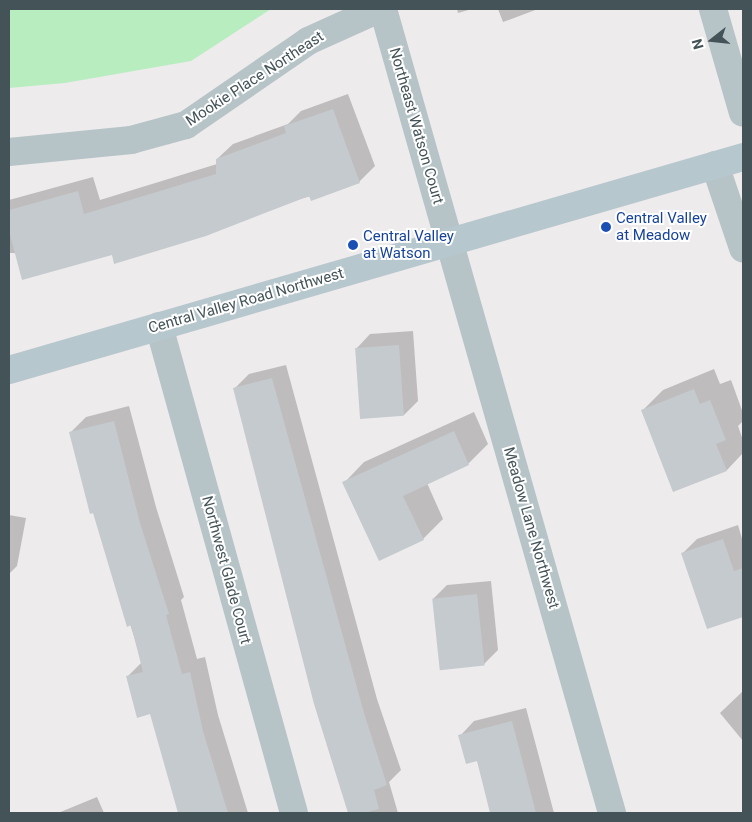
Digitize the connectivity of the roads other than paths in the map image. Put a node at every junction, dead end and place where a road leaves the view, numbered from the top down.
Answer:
1 (379, 9) edge
2 (383, 9) edge
3 (713, 9) edge
4 (743, 113) edge
5 (9, 152) edge
6 (743, 157) edge
7 (715, 165) junction
8 (449, 243) junction
9 (743, 248) edge
10 (159, 326) junction
11 (9, 370) edge
12 (294, 813) edge
13 (612, 813) edge

1 - 5 street, Mookie Place Northeast
2 - 8 street, Northeast Watson Court
3 - 4 street
6 - 7 main road, Central Valley Road Northwest
7 - 8 main road, Central Valley Road Northwest
7 - 9 street
8 - 10 main road, Central Valley Road Northwest
8 - 13 street, Meadow Lane Northwest
10 - 11 main road, Central Valley Road Northwest
10 - 12 street, Northwest Glade Court

